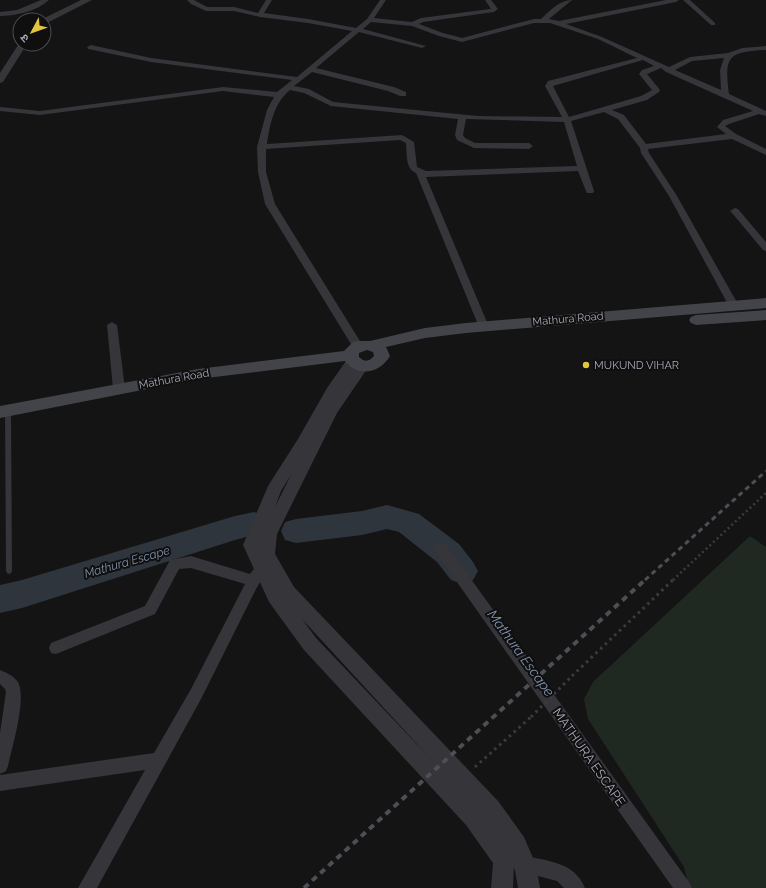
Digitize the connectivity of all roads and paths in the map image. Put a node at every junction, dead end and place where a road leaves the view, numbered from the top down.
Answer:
1 (46, 0) edge
2 (88, 0) edge
3 (190, 0) edge
4 (269, 0) edge
5 (383, 0) edge
6 (488, 0) edge
7 (569, 0) edge
8 (676, 0) edge
9 (686, 0) edge
10 (0, 14) edge
11 (260, 15) junction
12 (52, 17) edge
13 (369, 20) junction
14 (544, 20) junction
15 (413, 24) junction
16 (559, 24) junction
17 (713, 24) dead end
18 (358, 30) junction
19 (422, 46) dead end
20 (91, 47) dead end
21 (766, 48) edge
22 (18, 52) edge
23 (728, 55) junction
24 (644, 58) junction
25 (660, 66) junction
26 (310, 69) junction
27 (669, 70) junction
28 (298, 79) junction
29 (0, 80) edge
30 (288, 87) junction
31 (404, 94) dead end
32 (279, 95) junction
33 (725, 95) junction
34 (0, 109) edge
35 (605, 109) junction
36 (763, 113) edge
37 (463, 116) junction
38 (567, 120) junction
39 (733, 136) junction
40 (529, 146) dead end
41 (261, 148) junction
42 (644, 148) junction
43 (766, 152) edge
44 (581, 168) junction
45 (420, 172) junction
46 (590, 190) dead end
47 (735, 211) dead end
48 (766, 248) edge
49 (766, 303) edge
50 (734, 306) junction
51 (766, 315) edge
52 (585, 323) junction
53 (112, 325) dead end
54 (484, 327) junction
55 (363, 354) junction
56 (119, 389) junction
57 (4, 412) edge
58 (766, 493) edge
59 (440, 547) dead end
60 (9, 571) dead end
61 (257, 575) junction
62 (56, 648) dead end
63 (0, 677) edge
64 (160, 760) junction
65 (0, 766) edge
66 (0, 783) edge
67 (455, 784) junction
68 (504, 860) junction
69 (525, 865) junction
70 (87, 888) edge
71 (502, 888) edge
72 (529, 888) edge
73 (576, 888) edge
74 (683, 888) edge

1 - 10 street
2 - 12 street
3 - 11 street
4 - 11 street
5 - 13 street
6 - 15 street
7 - 14 street
8 - 16 street
9 - 17 street
11 - 18 street
13 - 15 street
13 - 18 street
14 - 15 street
14 - 16 street
16 - 24 street
18 - 19 street
18 - 26 street
20 - 28 street
21 - 23 street
22 - 29 street
23 - 27 street
23 - 33 street
24 - 25 street
24 - 38 street
25 - 27 street
25 - 35 street
26 - 28 street
26 - 31 street
27 - 33 street
28 - 30 street
30 - 32 street
30 - 37 street
32 - 34 street
32 - 41 street
33 - 36 street
35 - 38 street
35 - 42 street
36 - 39 street
37 - 38 street
37 - 40 street
38 - 44 street
39 - 42 street
39 - 43 street
41 - 45 street
41 - 55 street
42 - 50 street
44 - 45 street
44 - 46 street
45 - 54 street
47 - 48 street
49 - 50 main road, Mathura Road
50 - 52 main road, Mathura Road
51 - 52 main road, Mathura Road
52 - 54 main road, Mathura Road
52 - 55 main road, Mathura Road
53 - 56 street
54 - 55 main road, Mathura Road
55 - 56 main road, Mathura Road
55 - 61 street
55 - 67 street
56 - 57 main road, Mathura Road
57 - 60 lane
58 - 67 path, bridge
59 - 74 street, MATHURA ESCAPE
61 - 62 street
61 - 64 street
61 - 67 street
63 - 65 street
64 - 66 street
64 - 70 street
67 - 68 street
67 - 69 street
68 - 69 street
68 - 71 street
69 - 72 street
69 - 73 street

